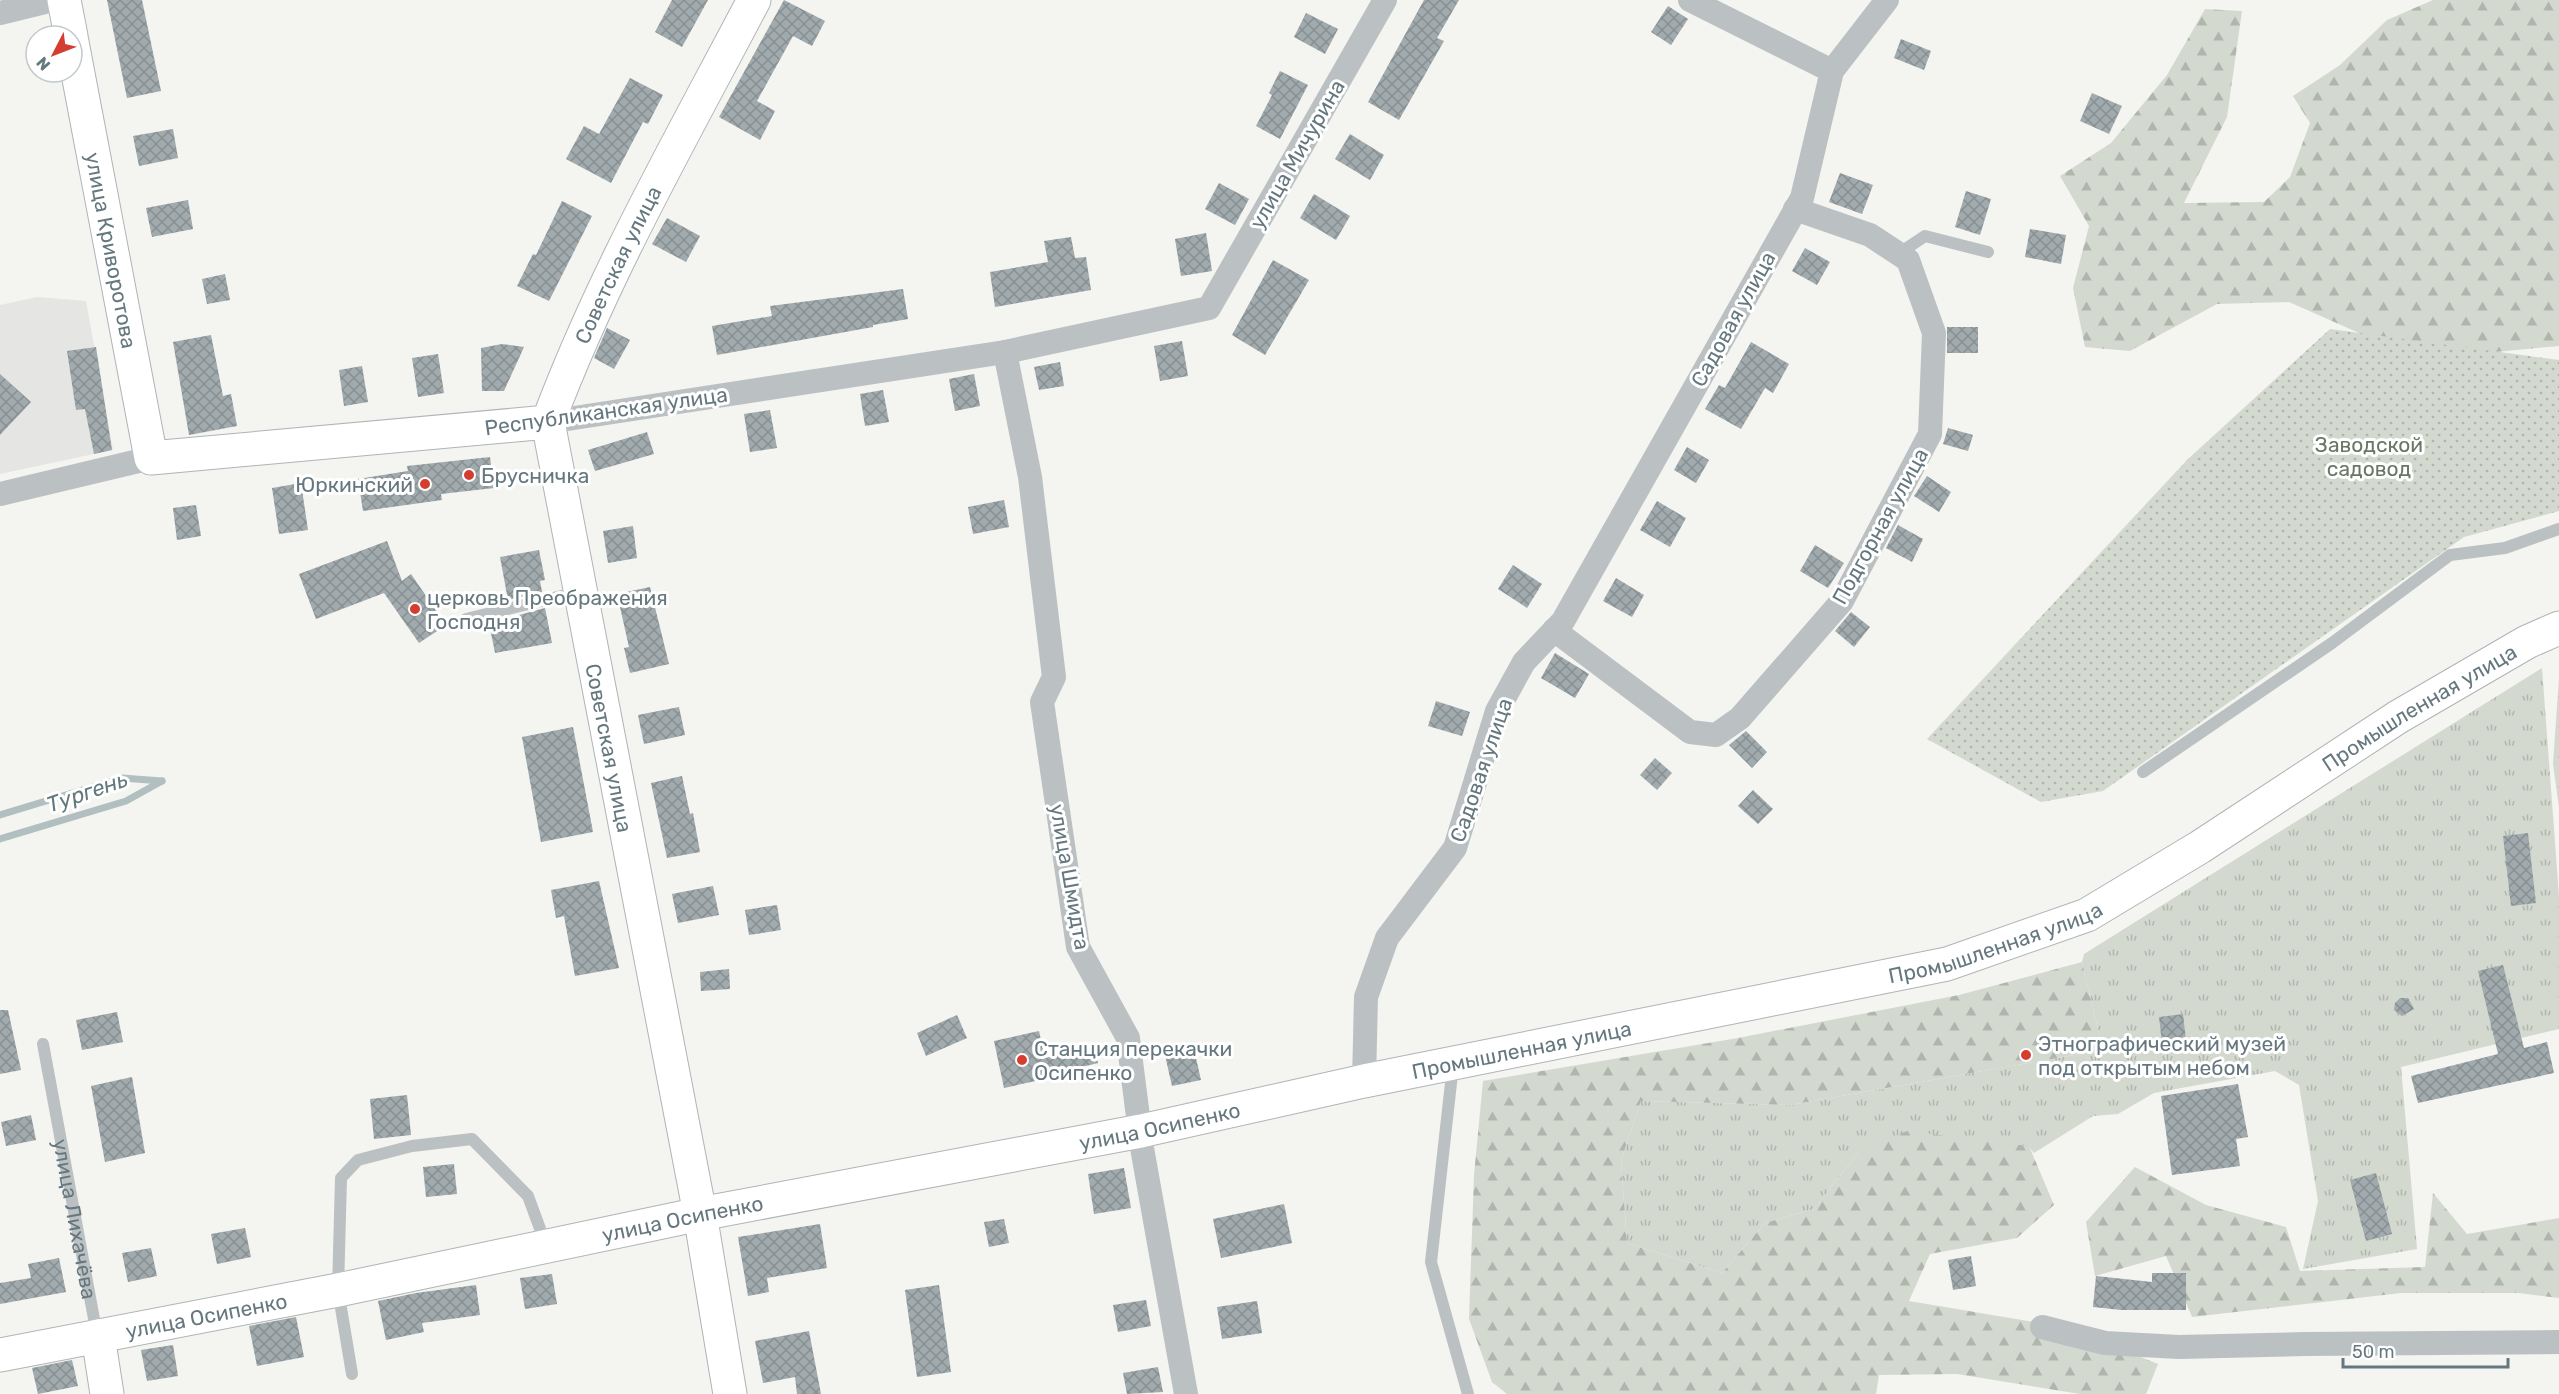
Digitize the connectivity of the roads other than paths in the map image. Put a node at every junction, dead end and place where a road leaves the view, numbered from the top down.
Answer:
1 (53, 0) edge
2 (64, 0) edge
3 (754, 0) edge
4 (1385, 0) edge
5 (1690, 0) edge
6 (1887, 0) edge
7 (0, 13) edge
8 (69, 24) edge
9 (1832, 71) junction
10 (80, 84) edge
11 (1795, 209) junction
12 (1988, 252) dead end
13 (1898, 254) junction
14 (1209, 308) joint
15 (1005, 352) junction
16 (548, 422) junction
17 (151, 458) junction
18 (0, 494) edge
19 (2559, 529) edge
20 (579, 592) junction
21 (466, 619) dead end
22 (2559, 628) edge
23 (1554, 630) junction
24 (2143, 772) dead end
25 (43, 1044) dead end
26 (1453, 1064) junction
27 (1364, 1081) junction
28 (1141, 1131) junction
29 (700, 1214) junction
30 (546, 1247) junction
31 (338, 1290) junction
32 (2042, 1327) dead end
33 (98, 1336) junction
34 (2559, 1342) edge
35 (0, 1355) edge
36 (352, 1374) dead end
37 (107, 1394) edge
38 (730, 1394) edge
39 (1186, 1394) edge
40 (1468, 1394) edge

1 - 7 street
2 - 8 main road
3 - 16 main road, Советская улица
4 - 14 street, улица Мичурина
5 - 9 street
6 - 9 street, Садовая улица
9 - 11 street, Садовая улица
10 - 17 main road, улица Криворотова
11 - 13 street, Подгорная улица
11 - 23 street, Садовая улица
12 - 13 lane
13 - 23 street, Подгорная улица
14 - 15 street, Республиканская улица
15 - 16 street, Республиканская улица
15 - 28 street, улица Шмидта
16 - 17 main road, Республиканская улица
16 - 20 main road, Советская улица
17 - 18 street, Республиканская улица
19 - 24 lane
20 - 21 lane
20 - 29 main road, Советская улица
22 - 26 main road, Промышленная улица
23 - 27 street, Садовая улица
25 - 33 lane, улица Лихачёва
26 - 27 main road, Промышленная улица
26 - 40 lane
27 - 28 main road, улица Осипенко
28 - 29 main road, улица Осипенко
28 - 39 street, улица Шмидта
29 - 30 main road, улица Осипенко
29 - 38 main road, Советская улица
30 - 31 main road, улица Осипенко
30 - 31 lane
31 - 33 main road, улица Осипенко
31 - 36 lane
32 - 34 street
33 - 35 main road, улица Осипенко
33 - 37 main road, улица Лихачёва

